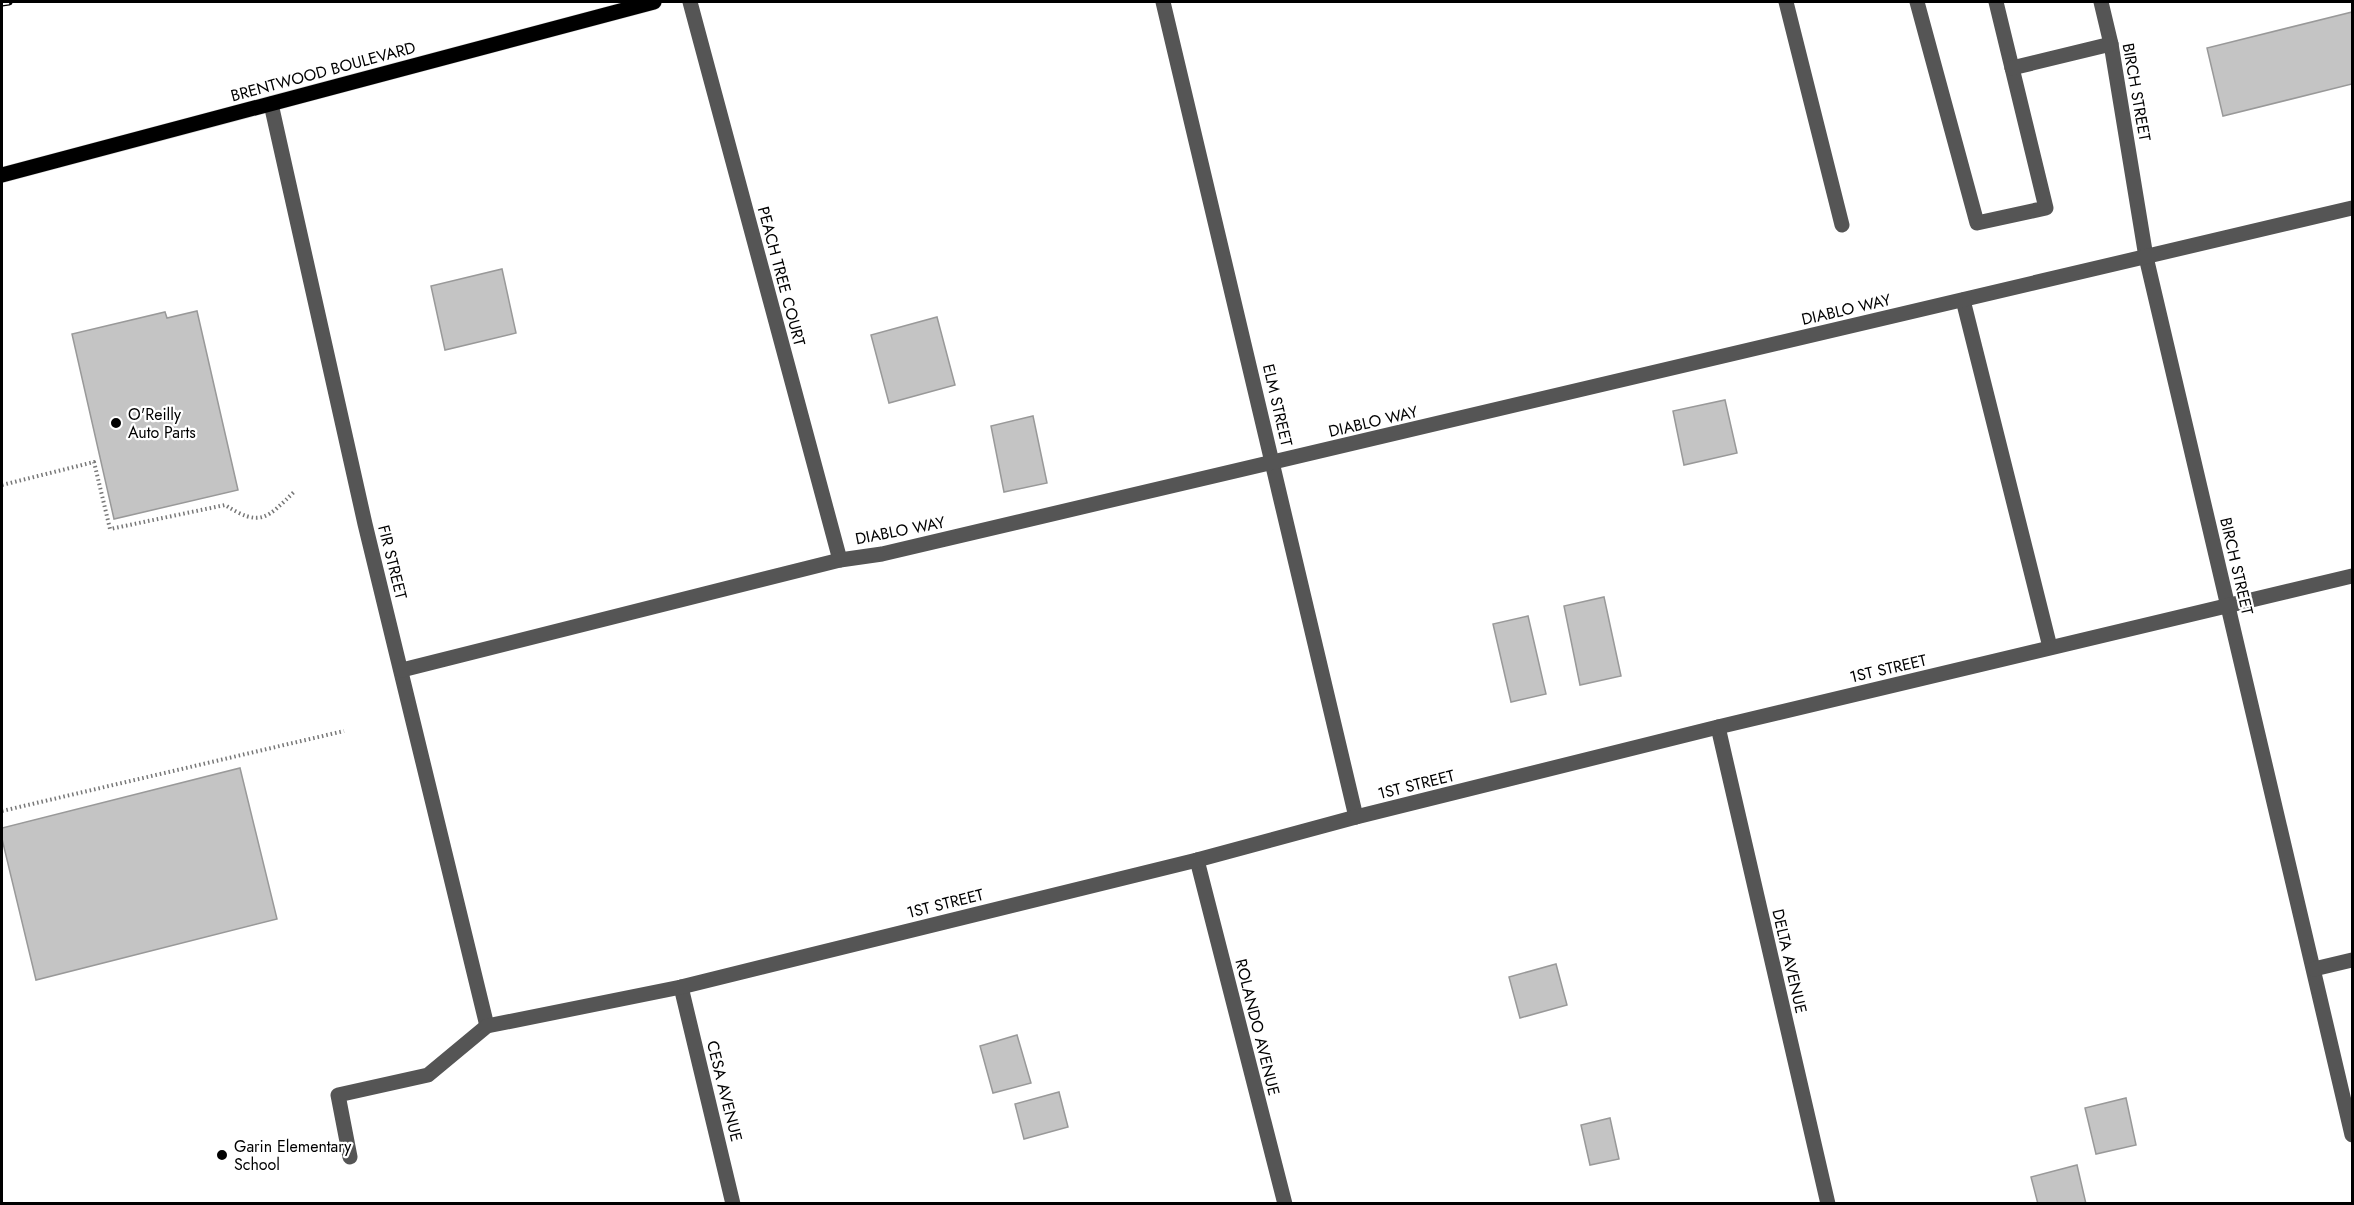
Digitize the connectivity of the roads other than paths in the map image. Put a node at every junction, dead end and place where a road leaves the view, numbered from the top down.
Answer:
1 (654, 2) edge
2 (690, 2) edge
3 (1163, 2) edge
4 (1786, 2) edge
5 (1917, 2) edge
6 (1996, 2) edge
7 (2101, 2) edge
8 (2111, 44) junction
9 (2012, 68) junction
10 (271, 104) junction
11 (2, 175) edge
12 (2352, 208) edge
13 (1842, 225) dead end
14 (2146, 257) junction
15 (1962, 300) junction
16 (1273, 463) junction
17 (840, 560) junction
18 (2352, 576) edge
19 (2228, 604) junction
20 (2050, 647) junction
21 (402, 670) junction
22 (1718, 727) junction
23 (1356, 817) junction
24 (1197, 860) junction
25 (2352, 960) edge
26 (2314, 969) junction
27 (681, 987) junction
28 (487, 1026) junction
29 (2352, 1135) edge
30 (350, 1157) dead end
31 (733, 1203) edge
32 (1285, 1203) edge
33 (1828, 1203) edge

1 - 10 main road, BRENTWOOD BOULEVARD
2 - 17 street, PEACH TREE COURT
3 - 16 street, ELM STREET
4 - 13 street
5 - 9 street
6 - 9 street
7 - 8 street, BIRCH STREET
8 - 9 street
8 - 14 street, BIRCH STREET
10 - 11 main road, BRENTWOOD BOULEVARD
10 - 21 street, FIR STREET
12 - 14 street, DIABLO WAY
14 - 15 street, DIABLO WAY
14 - 19 street, BIRCH STREET
15 - 16 street, DIABLO WAY
15 - 20 street
16 - 17 street, DIABLO WAY
16 - 23 street, ELM STREET
17 - 21 street, DIABLO WAY
18 - 19 street, 1ST STREET
19 - 20 street, 1ST STREET
19 - 26 street, BIRCH STREET
20 - 22 street, 1ST STREET
21 - 28 street, FIR STREET
22 - 23 street, 1ST STREET
22 - 33 street, DELTA AVENUE
23 - 24 street, 1ST STREET
24 - 27 street, 1ST STREET
24 - 32 street, ROLANDO AVENUE
25 - 26 street
26 - 29 street, BIRCH STREET
27 - 28 street, 1ST STREET
27 - 31 street, CESA AVENUE
28 - 30 street

